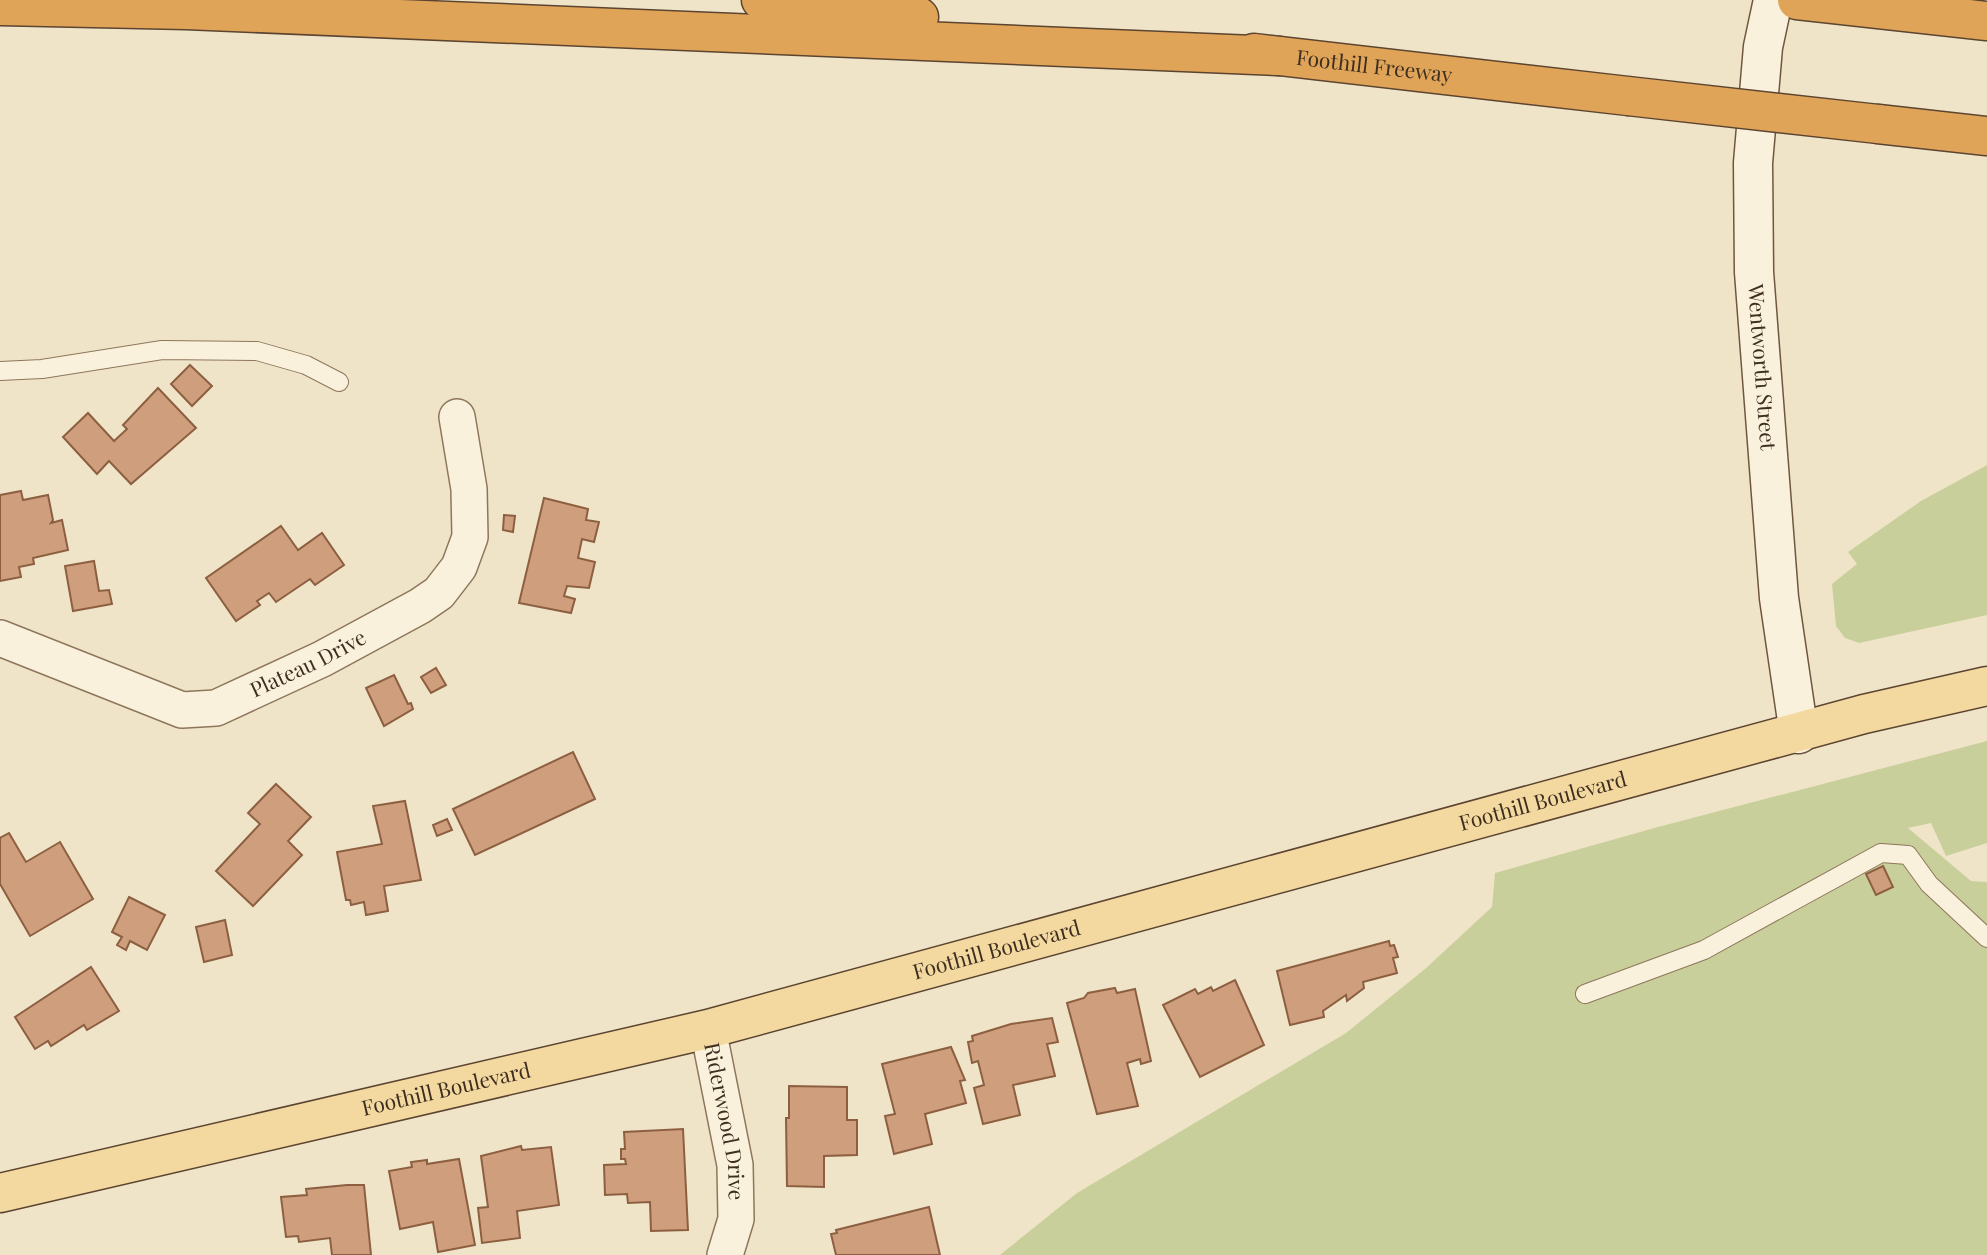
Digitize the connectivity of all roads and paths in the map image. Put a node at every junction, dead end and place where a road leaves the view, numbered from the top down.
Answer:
1 (761, 0) edge
2 (1773, 0) edge
3 (1797, 0) edge
4 (0, 6) edge
5 (1987, 22) edge
6 (1279, 56) junction
7 (1987, 136) edge
8 (0, 371) edge
9 (339, 382) dead end
10 (457, 417) dead end
11 (0, 638) edge
12 (1987, 686) edge
13 (1799, 734) junction
14 (1987, 938) edge
15 (1585, 994) dead end
16 (708, 1029) junction
17 (0, 1193) edge
18 (725, 1255) edge

1 - 6 highway, Foothill Freeway
2 - 13 main road, Wentworth Street
3 - 5 highway
4 - 6 highway
6 - 7 highway, Foothill Freeway, bridge
8 - 9 lane
10 - 11 street, Plateau Drive
12 - 13 main road, Foothill Boulevard
13 - 16 main road, Foothill Boulevard
14 - 15 lane
16 - 17 main road, Foothill Boulevard
16 - 18 street, Riderwood Drive

